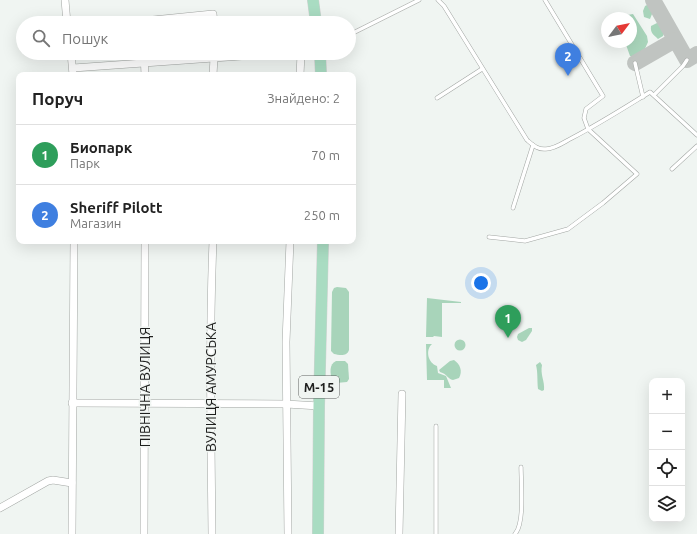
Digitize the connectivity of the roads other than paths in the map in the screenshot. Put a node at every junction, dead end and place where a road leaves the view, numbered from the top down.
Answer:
1 (65, 0) edge
2 (313, 0) edge
3 (419, 0) edge
4 (438, 0) edge
5 (545, 0) edge
6 (66, 16) edge
7 (196, 16) edge
8 (213, 16) edge
9 (315, 16) edge
10 (356, 32) edge
11 (72, 60) edge
12 (169, 60) edge
13 (216, 60) edge
14 (302, 60) edge
15 (320, 60) edge
16 (687, 60) dead end
17 (145, 62) junction
18 (635, 63) dead end
19 (482, 69) junction
20 (73, 71) edge
21 (145, 72) edge
22 (214, 72) edge
23 (300, 72) edge
24 (321, 72) edge
25 (654, 95) junction
26 (643, 97) junction
27 (437, 98) dead end
28 (588, 129) junction
29 (697, 135) edge
30 (533, 146) junction
31 (697, 146) edge
32 (672, 168) dead end
33 (513, 208) dead end
34 (488, 237) dead end
35 (74, 244) edge
36 (145, 244) edge
37 (213, 244) edge
38 (290, 244) edge
39 (323, 244) edge
40 (402, 394) dead end
41 (72, 403) junction
42 (145, 404) junction
43 (210, 404) junction
44 (286, 404) junction
45 (319, 406) junction
46 (436, 426) dead end
47 (521, 467) dead end
48 (72, 483) junction
49 (0, 508) edge
50 (72, 534) edge
51 (144, 534) edge
52 (212, 534) edge
53 (288, 534) edge
54 (318, 534) edge
55 (399, 534) edge
56 (436, 534) edge
57 (515, 534) edge

1 - 6 street
2 - 9 main road
3 - 10 lane
4 - 19 lane
5 - 28 lane
7 - 8 street
11 - 20 street
12 - 17 street
13 - 22 street
14 - 23 street
15 - 24 main road
16 - 25 lane
17 - 20 street
17 - 21 street
18 - 26 lane
19 - 27 lane
19 - 30 lane
25 - 26 lane
25 - 29 lane
26 - 28 lane
28 - 30 lane
28 - 34 lane
30 - 33 lane
31 - 32 lane
35 - 41 street
36 - 42 street, ПІВНІЧНА ВУЛИЦЯ
37 - 43 street, ВУЛИЦЯ АМУРСЬКА
38 - 44 street
39 - 45 main road, М-15
40 - 55 street
41 - 42 street
41 - 48 street
42 - 43 street
42 - 51 street, ПІВНІЧНА ВУЛИЦЯ
43 - 44 street
43 - 52 street, ВУЛИЦЯ АМУРСЬКА
44 - 45 street
44 - 53 street
45 - 54 main road, М-15
46 - 56 lane
47 - 57 lane
48 - 49 street
48 - 50 street

